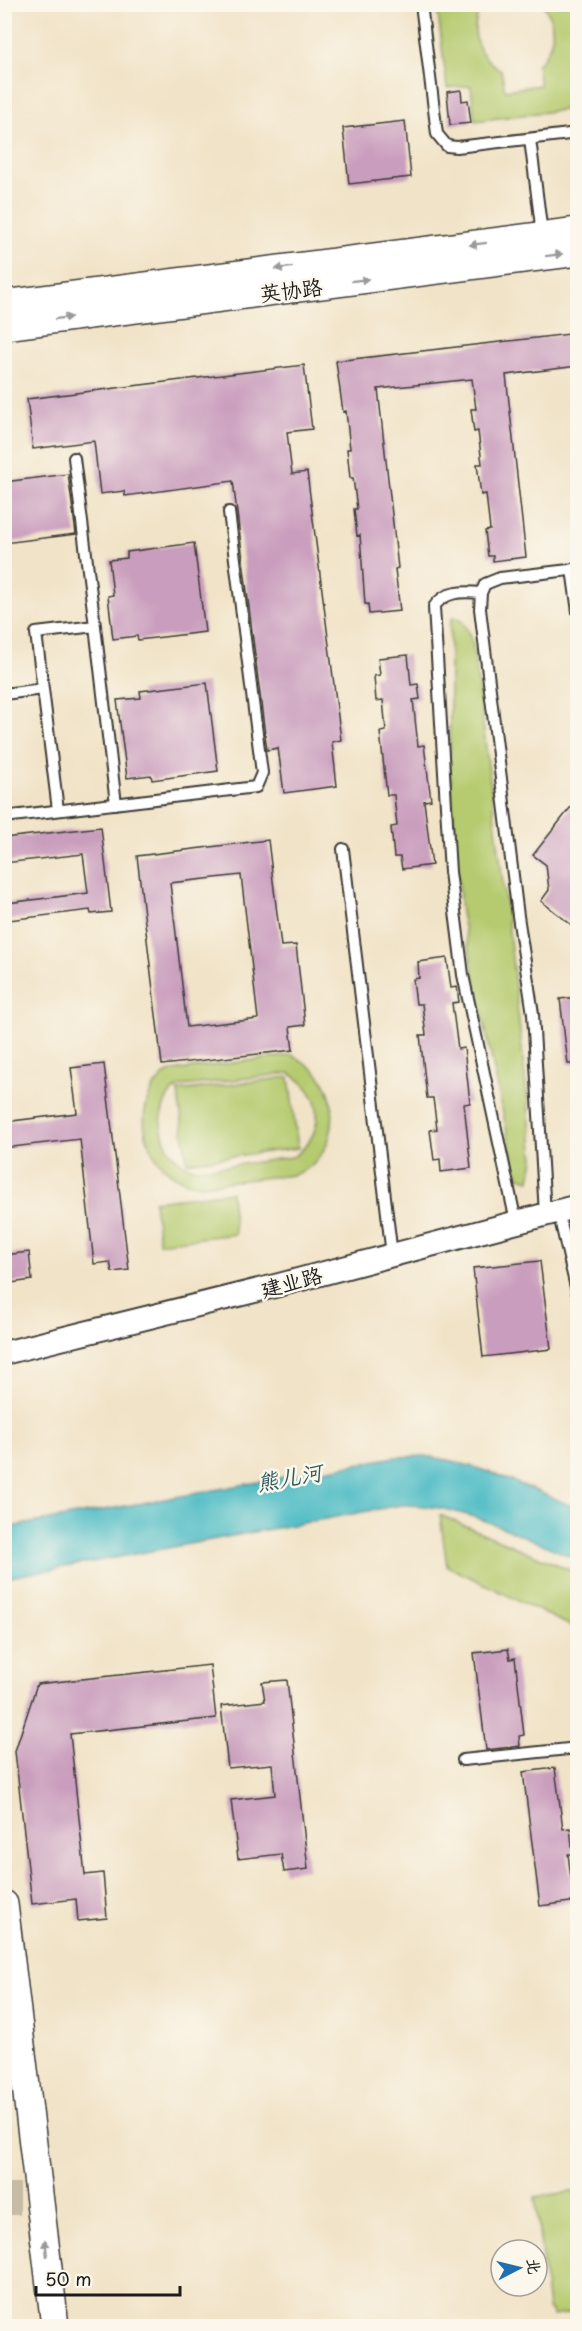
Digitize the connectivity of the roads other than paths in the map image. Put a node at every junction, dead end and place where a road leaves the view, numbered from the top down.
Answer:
1 (421, 4) edge
2 (578, 133) edge
3 (530, 139) junction
4 (578, 231) edge
5 (542, 236) junction
6 (578, 252) edge
7 (4, 304) edge
8 (4, 326) edge
9 (74, 458) dead end
10 (230, 512) dead end
11 (575, 569) edge
12 (481, 593) junction
13 (578, 612) edge
14 (94, 626) junction
15 (43, 689) junction
16 (4, 694) edge
17 (116, 804) junction
18 (58, 810) junction
19 (4, 817) edge
20 (342, 849) dead end
21 (560, 1210) edge
22 (516, 1222) junction
23 (392, 1255) junction
24 (578, 1296) edge
25 (4, 1353) edge
26 (578, 1748) edge
27 (463, 1760) dead end
28 (4, 1904) edge
29 (55, 2326) edge

1 - 3 lane
2 - 3 lane
3 - 5 lane
4 - 5 street, 英协路
5 -> 7 street, 英协路
8 -> 6 street, 英协路
9 - 14 lane
10 - 17 lane
11 - 12 lane
11 - 13 lane
12 - 21 lane
12 - 22 lane
14 - 15 lane
14 - 17 lane
15 - 16 lane
15 - 18 lane
17 - 18 lane
18 - 19 lane
20 - 23 lane
21 - 22 street, 建业路
21 - 24 lane
22 - 23 street, 建业路
23 - 25 street, 建业路
26 - 27 lane
29 -> 28 street

